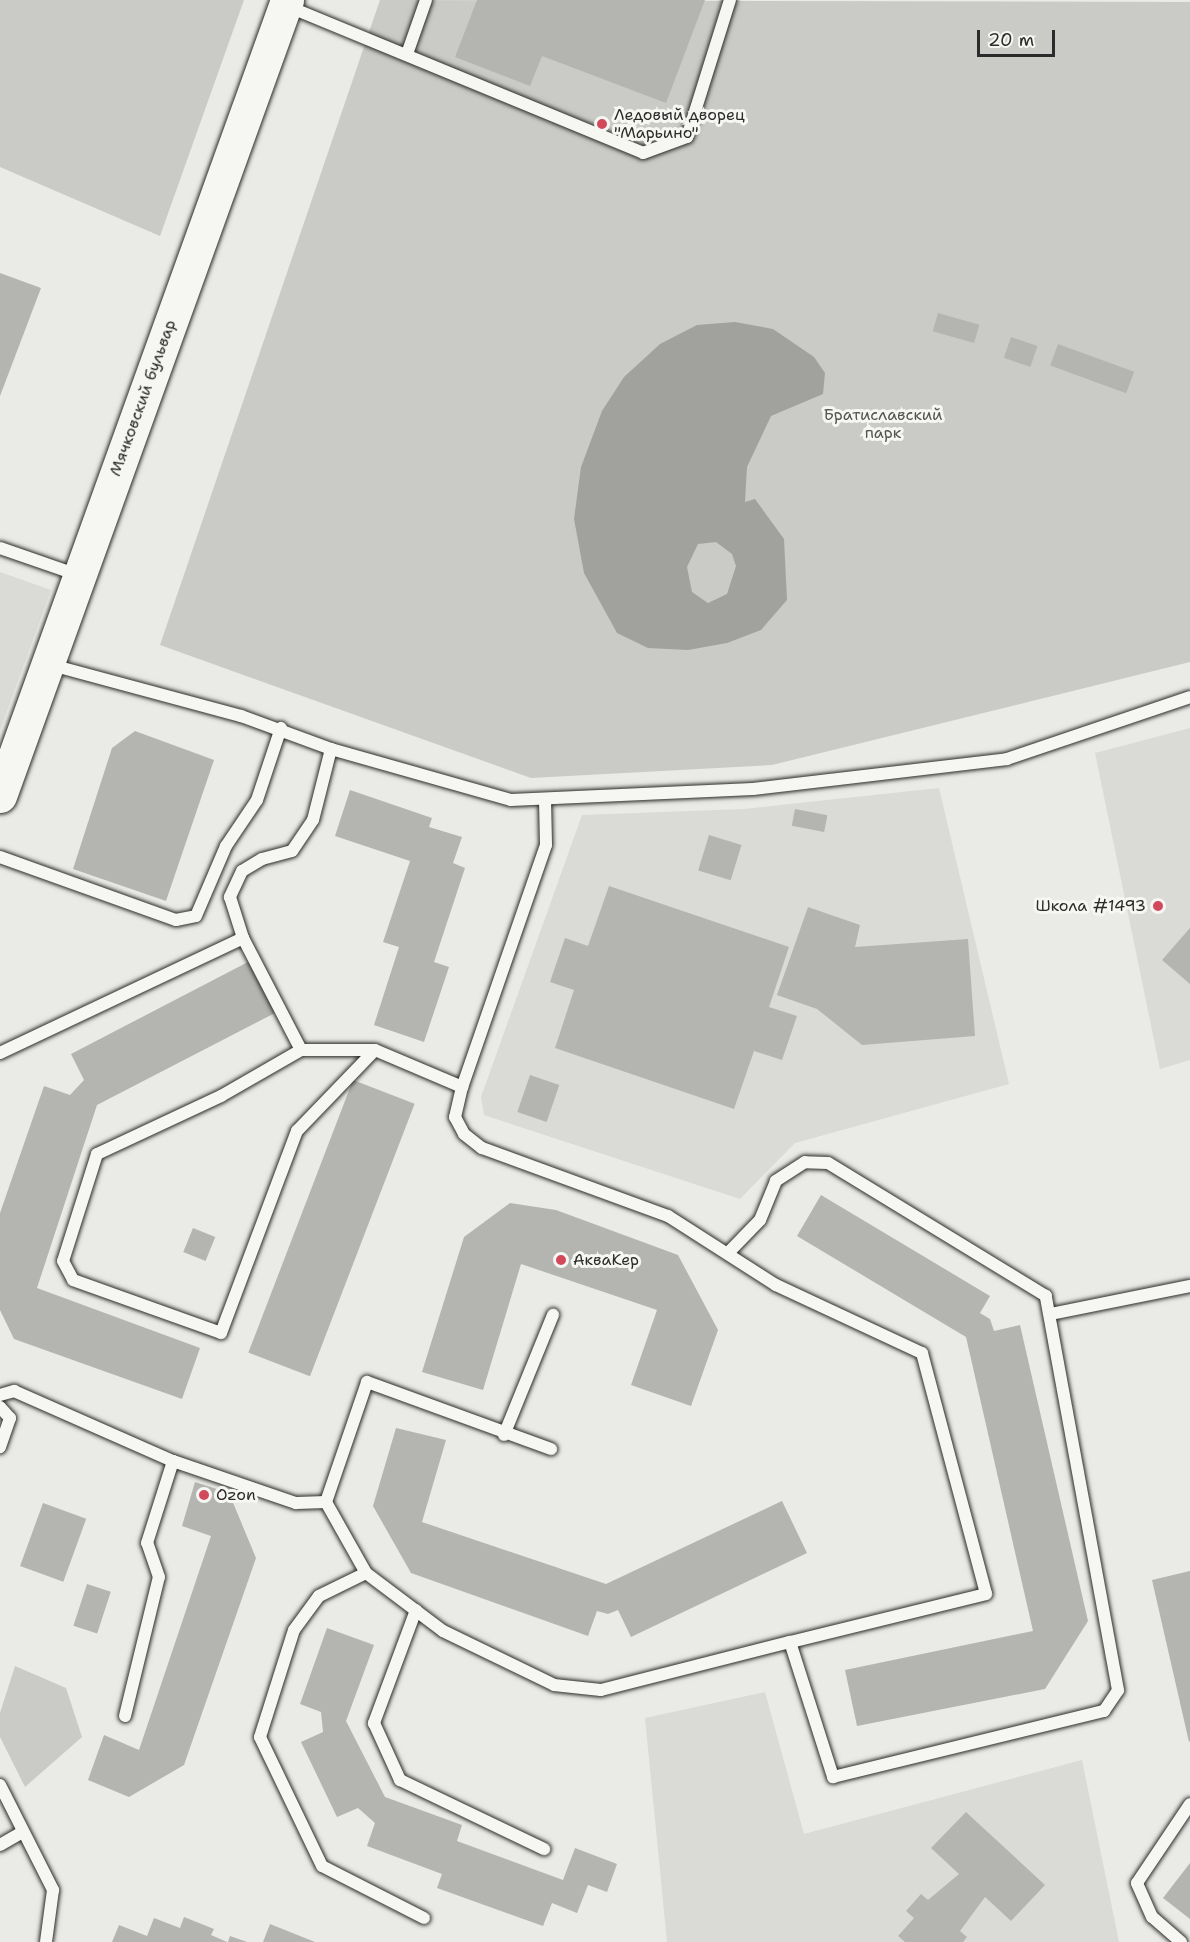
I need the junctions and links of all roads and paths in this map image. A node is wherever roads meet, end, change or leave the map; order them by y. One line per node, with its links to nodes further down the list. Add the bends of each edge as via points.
1 (426, 0): 4 (lane)
2 (730, 0): 4 (lane, via 687,137 643,153)
3 (286, 3): 4 (lane); 6 (street, Мячковский бульвар)
4 (407, 54)
5 (0, 548): 6 (lane)
6 (80, 576): 7 (street, Мячковский бульвар)
7 (48, 664): 9 (lane); 11 (street, Мячковский бульвар)
8 (1190, 697): 12 (lane, via 1007,759 753,789)
9 (281, 728): 10 (lane); 13 (lane, via 257,800 226,846 196,916 176,920)
10 (331, 749): 12 (lane, via 511,800); 14 (lane, via 313,820 292,851 262,859 242,872 230,897)
11 (0, 796)
12 (545, 800): 18 (lane, via 546,845)
13 (0, 857)
14 (243, 938): 15 (lane); 17 (lane)
15 (301, 1050): 16 (lane); 16 (lane, via 221,1096 97,1154 63,1262 73,1280 221,1333 297,1131)
16 (375, 1050): 18 (lane)
17 (0, 1053)
18 (462, 1087): 19 (lane, via 455,1117 482,1148 668,1216)
19 (729, 1253): 21 (lane, via 760,1220 776,1181 805,1162 828,1162 1046,1296); 32 (lane, via 776,1285 922,1353 986,1594)
20 (1190, 1286): 21 (lane)
21 (1051, 1314): 32 (lane, via 1118,1690 1104,1711 833,1778)
22 (553, 1315): 25 (lane)
23 (0, 1395): 28 (lane, via 14,1391)
24 (0, 1407): 26 (lane, via 10,1418)
25 (504, 1435): 27 (lane); 29 (lane, via 367,1382)
26 (0, 1447)
27 (551, 1449)
28 (173, 1461): 29 (lane, via 296,1503); 33 (lane, via 147,1543 159,1577)
29 (326, 1502): 30 (lane)
30 (366, 1573): 31 (lane); 39 (lane, via 319,1596 294,1630 261,1737 322,1866)
31 (416, 1610): 32 (lane, via 443,1631 554,1684 601,1690); 38 (lane, via 374,1723 400,1780)
32 (790, 1642)
33 (125, 1716)
34 (0, 1785): 36 (lane)
35 (1190, 1804): 41 (lane, via 1137,1883 1152,1917)
36 (21, 1833): 37 (lane); 40 (lane, via 53,1890)
37 (0, 1845)
38 (544, 1849)
39 (424, 1918)
40 (46, 1942)
41 (1180, 1942)

